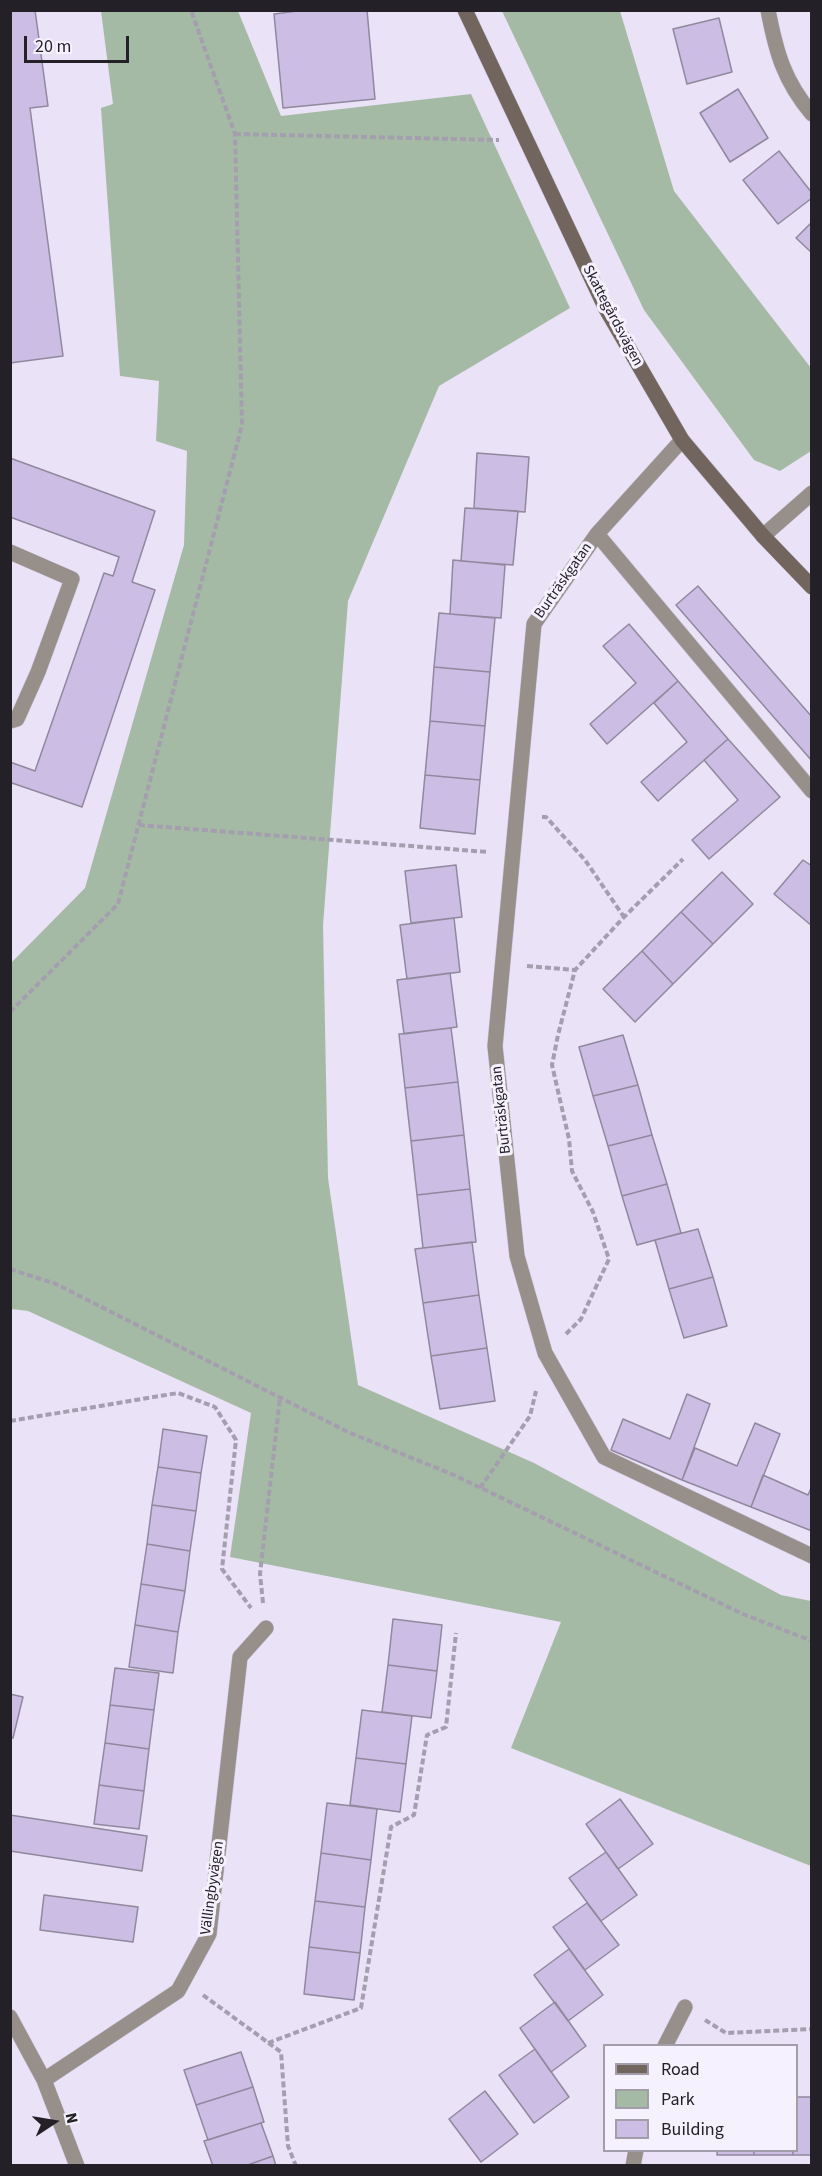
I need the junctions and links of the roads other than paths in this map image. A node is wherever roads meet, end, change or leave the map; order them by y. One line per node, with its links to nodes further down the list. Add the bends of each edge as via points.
1 (465, 10): 4 (street, Skattegårdsvägen, via 606,309)
2 (768, 10): 3 (street, via 775,45 793,93)
3 (812, 114)
4 (682, 440): 6 (street, Burträskgatan); 7 (street, Skattegårdsvägen)
5 (812, 493): 7 (street)
6 (597, 534): 11 (street, Burträskgatan); 12 (street, Burträskgatan, via 534,624 495,1046 517,1256 545,1353 604,1457)
7 (763, 536): 9 (street, Skattegårdsvägen)
8 (10, 552): 10 (street, via 72,579 38,672 17,719)
9 (812, 587)
10 (10, 721)
11 (812, 791)
12 (812, 1556)
13 (266, 1628): 17 (street, Vällingbyvägen, via 240,1657 209,1934 178,1991)
14 (685, 2007): 16 (street)
15 (10, 2017): 17 (street)
16 (666, 2044)
17 (44, 2080): 18 (street)
18 (77, 2166)

